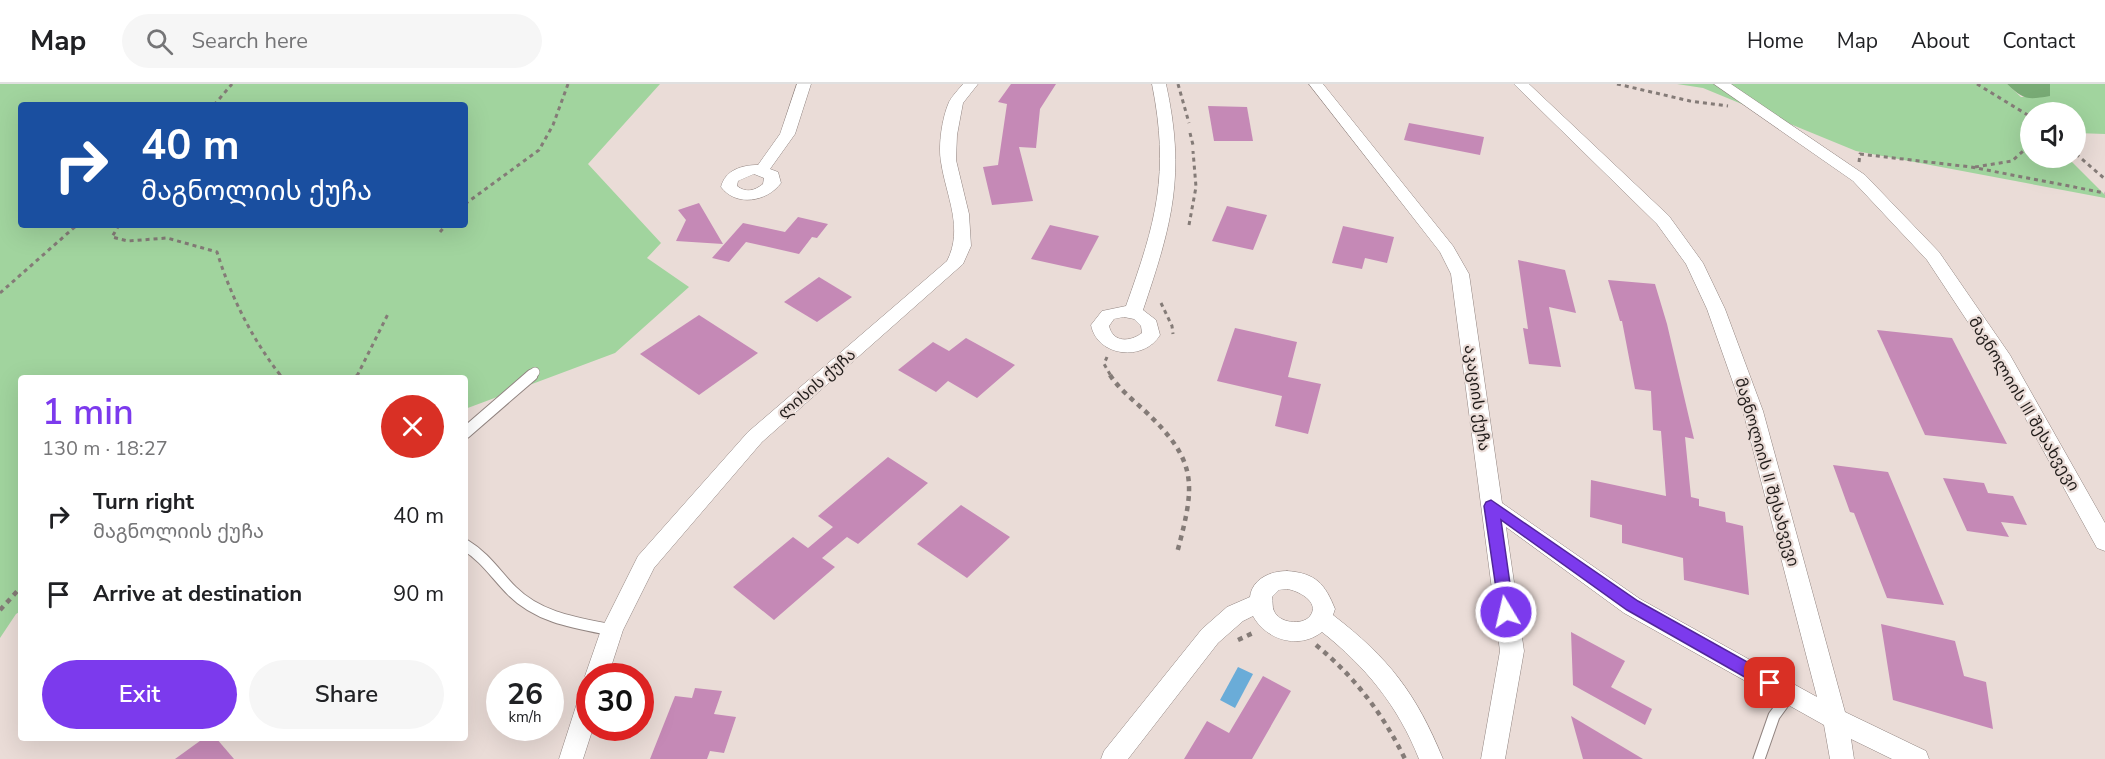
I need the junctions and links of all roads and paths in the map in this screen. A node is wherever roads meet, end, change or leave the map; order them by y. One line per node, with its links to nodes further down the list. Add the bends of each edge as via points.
1 (232, 84): 12 (path)
2 (568, 84): 26 (path, via 539,150)
3 (804, 84): 22 (street, via 787,134)
4 (971, 84): 48 (street, ლისის ქუჩა, via 956,102 949,135 948,160 962,214 963,246 954,264 755,437 646,562)
5 (1159, 84): 33 (street, via 1167,116 1170,178 1157,243)
6 (1178, 84): 15 (path)
7 (1316, 84): 40 (street, აკაციის ქუჩა, via 1447,250 1460,274)
8 (1521, 84): 54 (street, მაგნოლიის II შესახვევი, via 1663,220 1694,263 1716,309 1753,411)
9 (1617, 84): 13 (path, via 1690,101)
10 (1721, 84): 13 (street, მაგნოლიის III შესახვევი)
11 (1977, 84): 14 (path)
12 (217, 102)
13 (1754, 109): 23 (street, მაგნოლიის III შესახვევი)
14 (2020, 110)
15 (1189, 123)
16 (1190, 133): 17 (path)
17 (1193, 146)
18 (1193, 151): 27 (path, via 1196,187)
19 (2020, 153): 21 (path, via 2012,160)
20 (2086, 163): 24 (path)
21 (1971, 167): 23 (path, via 1860,154); 25 (path)
22 (762, 170)
23 (1858, 178): 41 (street, მაგნოლიის III შესახვევი, via 1933,256 2003,360)
24 (2105, 179)
25 (2105, 193)
26 (468, 202)
27 (1189, 225)
28 (74, 228): 32 (path)
29 (117, 228): 37 (path, via 112,237 128,241 167,238 217,252 228,288)
30 (443, 228): 31 (path)
31 (440, 232)
32 (0, 293)
33 (1133, 312): 35 (street, via 1108,315 1100,325 1103,337); 35 (street, via 1150,324 1151,335 1141,344)
34 (388, 314): 38 (path)
35 (1117, 345): 43 (path, via 1104,364 1110,378 1182,453 1190,487)
36 (535, 372): 39 (lane)
37 (280, 375)
38 (358, 375)
39 (468, 430)
40 (1491, 506): 53 (street, via 1632,606); 60 (street, აკაციის ქუჩა, via 1512,651)
41 (2105, 542)
42 (468, 547): 48 (lane, via 531,606 554,618)
43 (1177, 553)
44 (18, 590): 46 (path)
45 (1260, 603): 47 (street, via 1264,617 1286,631 1304,632); 47 (street, via 1261,594 1272,582 1302,582 1318,594 1324,610); 57 (street, via 1235,614 1210,636)
46 (0, 610)
47 (1322, 619): 59 (street, via 1368,657 1393,688 1410,713)
48 (612, 630): 52 (street, ლისის ქუჩა)
49 (1258, 631): 51 (path)
50 (1313, 642): 58 (path, via 1353,676 1373,701 1393,732)
51 (1233, 645)
52 (601, 663)
53 (1790, 694): 54 (street); 61 (lane, via 1774,716)
54 (1835, 719): 62 (street, მაგნოლიის II შესახვევი); 63 (street)
55 (577, 741): 56 (street)
56 (571, 759)
57 (1113, 759)
58 (1404, 759)
59 (1431, 759)
60 (1493, 759)
61 (1760, 759)
62 (1842, 759)
63 (1917, 759)

